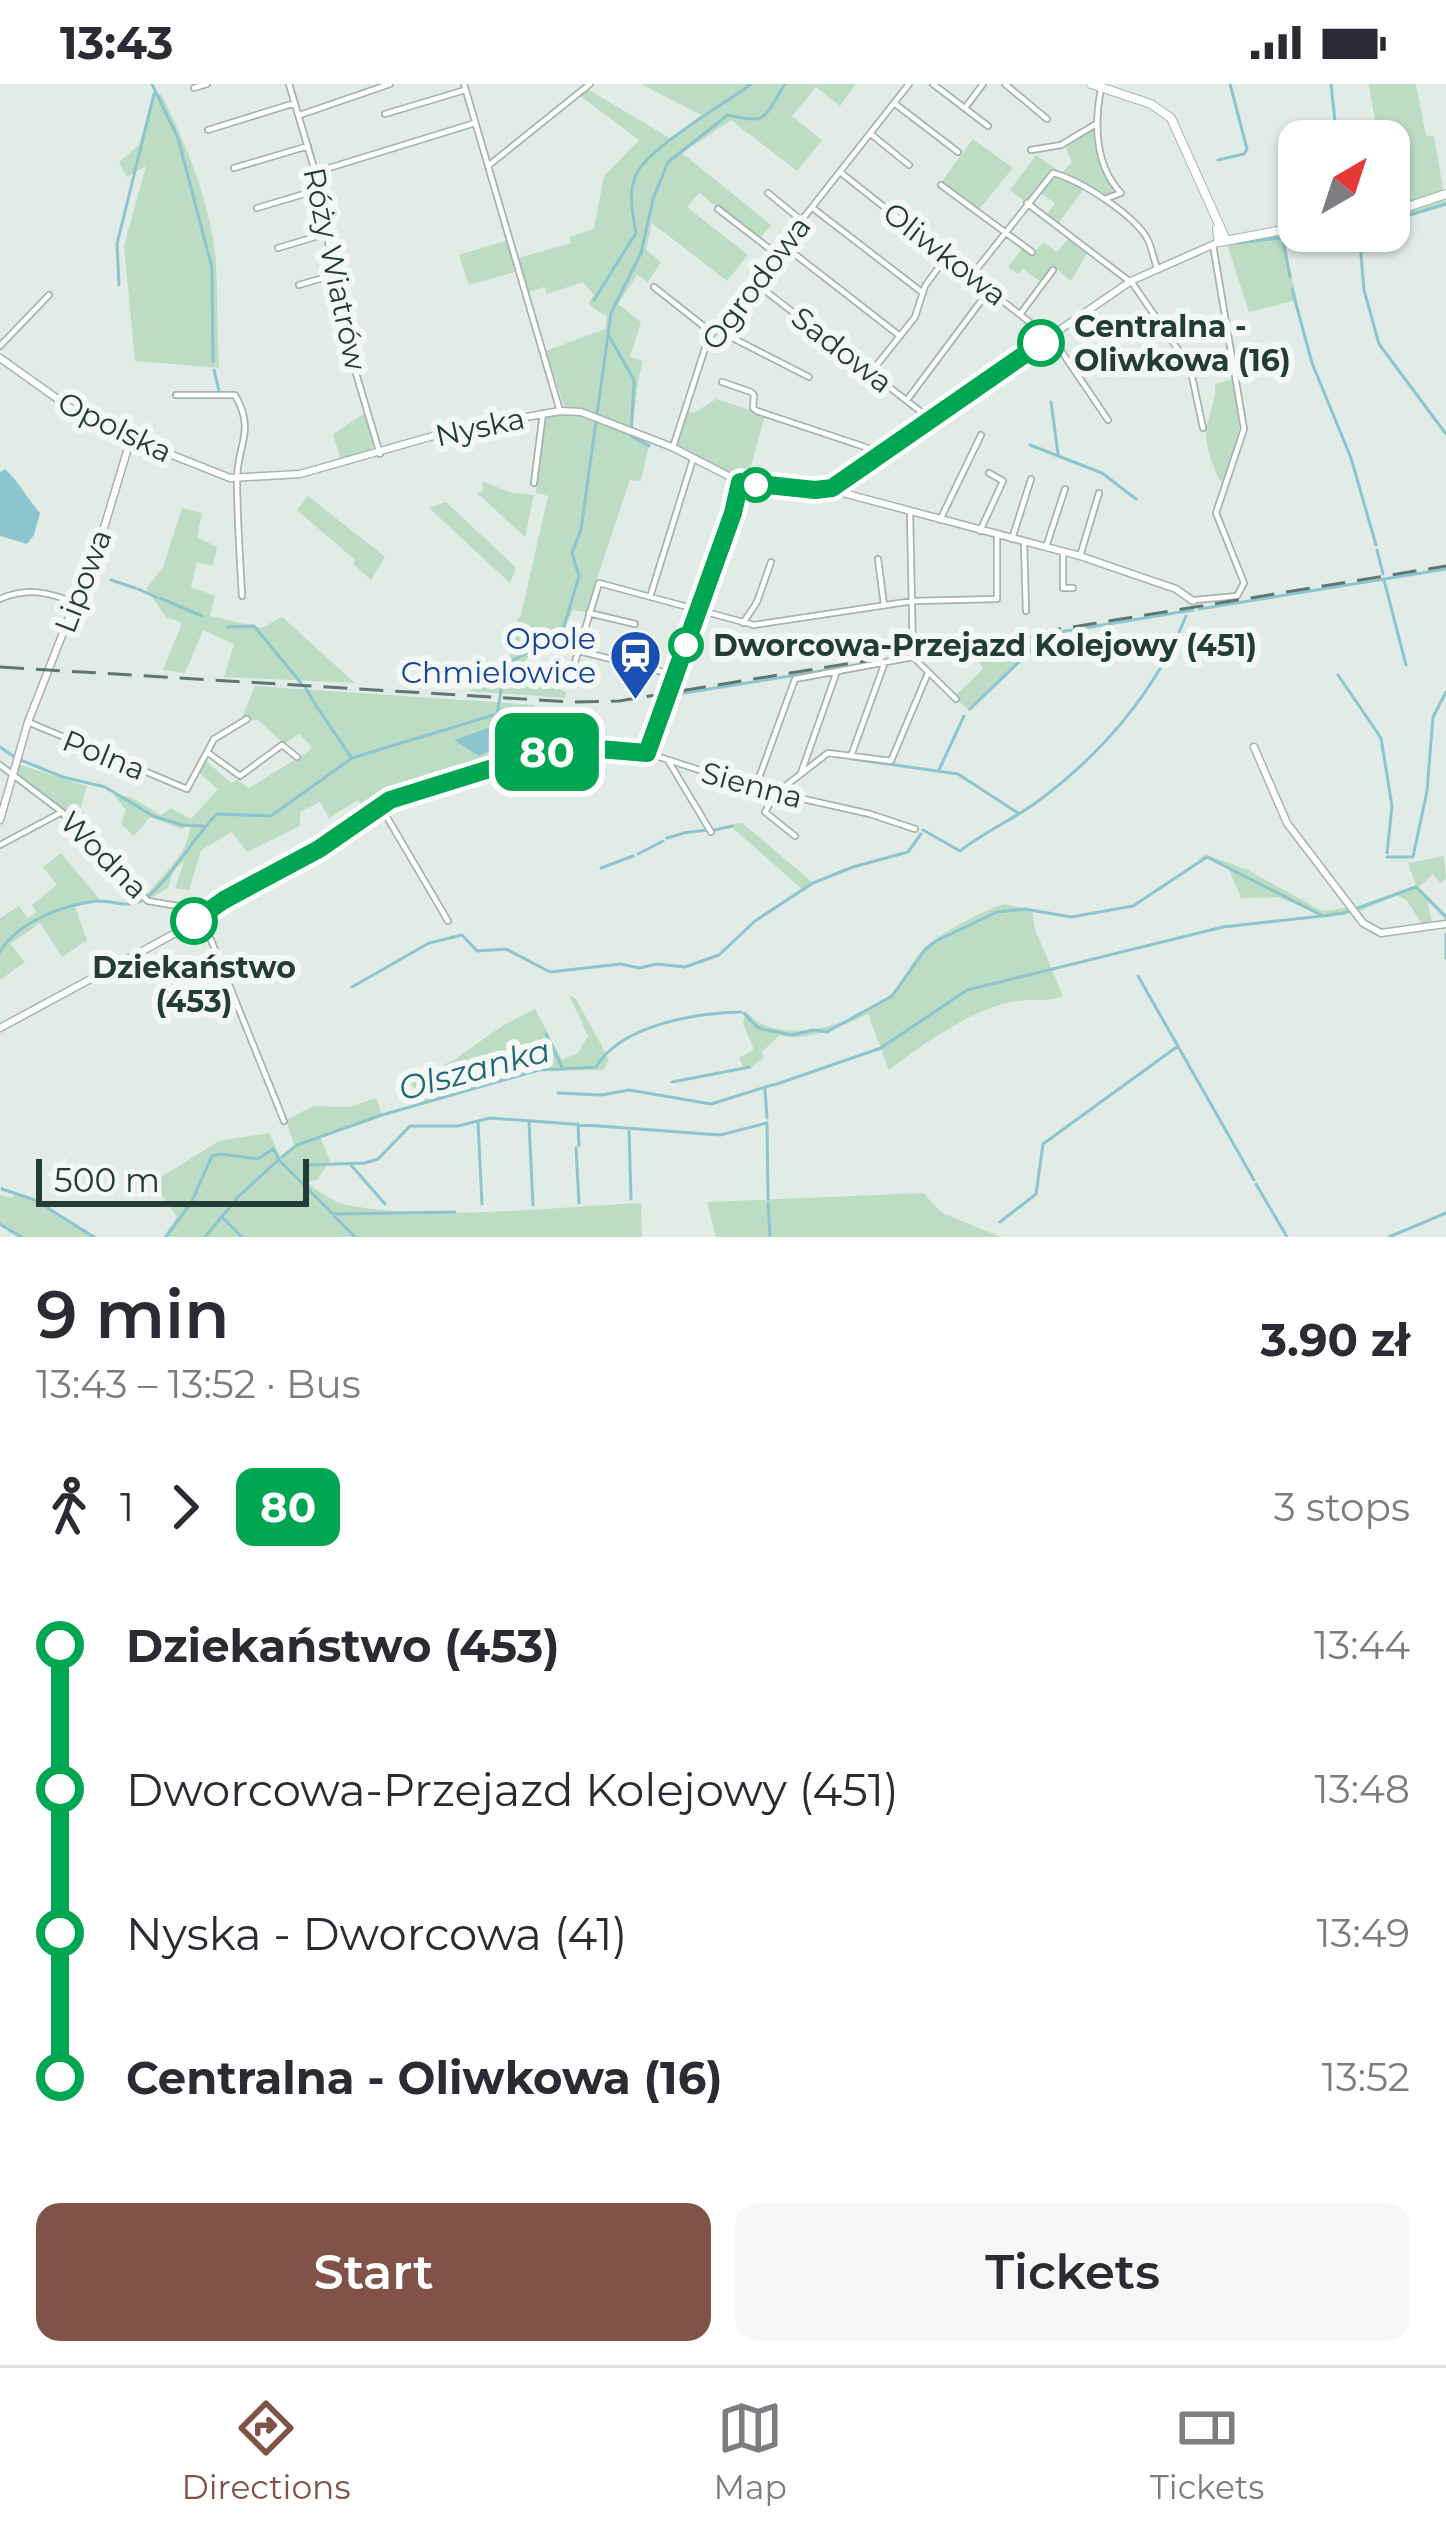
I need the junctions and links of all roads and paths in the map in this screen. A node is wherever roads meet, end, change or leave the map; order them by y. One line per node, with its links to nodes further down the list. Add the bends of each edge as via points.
1 (207, 84): 11 (street)
2 (289, 84): 12 (street, Róży Wiatrów)
3 (390, 84): 16 (street)
4 (590, 84): 27 (street)
5 (908, 84): 13 (street, Ogrodowa)
6 (933, 84): 14 (street)
7 (983, 84): 14 (street)
8 (1005, 84): 17 (street)
9 (464, 87): 15 (street); 18 (street)
10 (1096, 87): 19 (street); 45 (main road, via 1171,118)
11 (194, 88)
12 (295, 103): 16 (street, Róży Wiatrów); 21 (street)
13 (894, 103): 22 (street, Ogrodowa); 25 (street)
14 (964, 108): 20 (street)
15 (385, 114)
16 (299, 115): 23 (street, Róży Wiatrów)
17 (1047, 119)
18 (475, 123): 27 (street); 29 (street)
19 (1096, 124): 24 (street, via 1061,145); 35 (street, via 1108,177 1121,193)
20 (988, 126)
21 (208, 130)
22 (870, 134): 26 (street); 30 (street, Ogrodowa)
23 (308, 146): 28 (street); 29 (street, Róży Wiatrów)
24 (1031, 150)
25 (958, 152)
26 (909, 165)
27 (488, 166): 73 (street)
28 (234, 168)
29 (316, 172): 32 (street, Róży Wiatrów)
30 (840, 172): 39 (street, Ogrodowa); 50 (street, Oliwkowa)
31 (941, 185): 44 (street)
32 (321, 189): 38 (street); 43 (street, Róży Wiatrów)
33 (768, 193): 41 (street)
34 (1446, 194): 37 (main road)
35 (1105, 200): 36 (street, via 1050,173); 51 (street, via 1147,236)
36 (1028, 203): 44 (street); 55 (street)
37 (1410, 206)
38 (256, 208)
39 (812, 208): 41 (street, Ogrodowa); 60 (street)
40 (718, 209): 49 (street)
41 (802, 221): 46 (street, Ogrodowa)
42 (1278, 231): 45 (main road)
43 (328, 233): 47 (street); 53 (street, Róży Wiatrów)
44 (1004, 233): 48 (street); 54 (street)
45 (1219, 242): 51 (street); 108 (street, via 1243,440 1216,513 1244,588 1238,596)
46 (783, 244): 49 (street, Ogrodowa); 64 (street)
47 (278, 248)
48 (1032, 251)
49 (776, 254): 56 (street, Ogrodowa)
50 (946, 256): 54 (street, Oliwkowa); 60 (street)
51 (1157, 268): 55 (street)
52 (1054, 270): 62 (street)
53 (333, 274): 57 (street); 82 (street, Róży Wiatrów)
54 (972, 275): 59 (street, Oliwkowa)
55 (1131, 281): 65 (street); 77 (street, via 1190,367)
56 (754, 282): 63 (street, Ogrodowa); 68 (street, Sadowa)
57 (298, 285)
58 (654, 287): 63 (street)
59 (990, 289): 62 (street, Oliwkowa); 72 (street)
60 (923, 293): 64 (street)
61 (49, 295): 66 (street)
62 (1021, 313): 65 (street, Oliwkowa)
63 (714, 331): 69 (street); 80 (street, Ogrodowa)
64 (900, 336): 68 (street)
65 (1049, 337): 75 (street); 76 (street, Oliwkowa)
66 (0, 346)
67 (0, 358): 79 (street, Opolska, via 60,403)
68 (871, 372): 72 (street, Sadowa)
69 (809, 377)
70 (722, 382): 81 (street, via 751,392 757,410)
71 (176, 394): 85 (street, via 235,394 247,436)
72 (907, 400): 75 (street, Sadowa)
73 (560, 411): 74 (street, Nyska); 80 (street, Nyska, via 596,416)
74 (543, 413): 82 (street, Nyska); 88 (street)
75 (930, 419): 81 (street)
76 (1108, 420)
77 (1203, 428)
78 (981, 435): 93 (street)
79 (131, 438): 85 (street, Opolska); 109 (street, Lipowa)
80 (673, 447): 83 (street, Nyska)
81 (883, 453): 90 (street)
82 (380, 454): 85 (street, Nyska, via 295,475)
83 (693, 458): 87 (street, Nyska); 105 (street)
84 (989, 473): 94 (street, via 1003,481)
85 (237, 479): 104 (street)
86 (1030, 479): 96 (street)
87 (740, 482): 90 (street, Nyska); 112 (street)
88 (534, 483)
89 (1065, 489): 98 (street)
90 (828, 490): 92 (street, Nyska)
91 (1099, 493): 100 (street)
92 (910, 513): 93 (street, Nyska); 107 (street)
93 (940, 520): 94 (street, Nyska)
94 (980, 530): 95 (street, Nyska)
95 (998, 535): 96 (street, Nyska); 107 (street, via 997,599)
96 (1012, 539): 97 (street, Nyska)
97 (1024, 542): 98 (street, Nyska); 111 (street)
98 (1046, 547): 99 (street, Nyska)
99 (1063, 551): 100 (street, Nyska); 103 (street, via 1064,588)
100 (1080, 556): 108 (street, Nyska)
101 (878, 559): 110 (street)
102 (771, 562): 114 (street)
103 (1072, 588)
104 (242, 596)
105 (650, 596): 112 (street); 113 (street, via 598,583)
106 (0, 598): 109 (street, via 46,592)
107 (913, 601): 110 (street); 117 (street)
108 (1193, 601)
109 (75, 603): 125 (street, Lipowa)
110 (884, 604): 114 (street)
111 (1026, 610)
112 (698, 611): 114 (street); 122 (street)
113 (589, 613): 115 (street); 116 (street)
114 (743, 623)
115 (635, 624)
116 (579, 651): 120 (street); 122 (street)
117 (913, 657): 118 (street); 121 (street)
118 (885, 662): 119 (street); 129 (street)
119 (837, 671): 134 (street); 135 (street, via 795,679)
120 (572, 672)
121 (928, 673): 123 (street); 129 (street, via 892,760)
122 (675, 675): 128 (street)
123 (956, 700)
124 (247, 719): 127 (street, Polna)
125 (28, 722): 127 (street, Polna, via 187,789); 133 (street, Polna)
126 (1254, 746): 147 (street, via 1287,823 1371,929)
127 (207, 752): 130 (street, via 240,776 282,745)
128 (647, 753): 131 (street, Sienna); 137 (street, Sienna, via 587,748 518,759)
129 (850, 756): 134 (street, via 828,753)
130 (296, 757)
131 (669, 762): 135 (street, Sienna); 141 (street)
132 (0, 765): 133 (street, Wodna)
133 (11, 772): 138 (street, Wodna); 139 (street, Polna)
134 (801, 773): 136 (street)
135 (755, 788): 136 (street, Sienna)
136 (775, 794): 140 (street, Sienna); 142 (street, via 765,812)
137 (380, 805): 144 (street); 146 (street)
138 (62, 812): 143 (street); 144 (street, Wodna, via 145,899)
139 (0, 820)
140 (915, 829)
141 (711, 832)
142 (795, 836)
143 (0, 845)
144 (207, 911): 145 (street)
145 (199, 919): 148 (street); 149 (street)
146 (448, 921)
147 (1445, 924)
148 (0, 1028)
149 (284, 1120)

